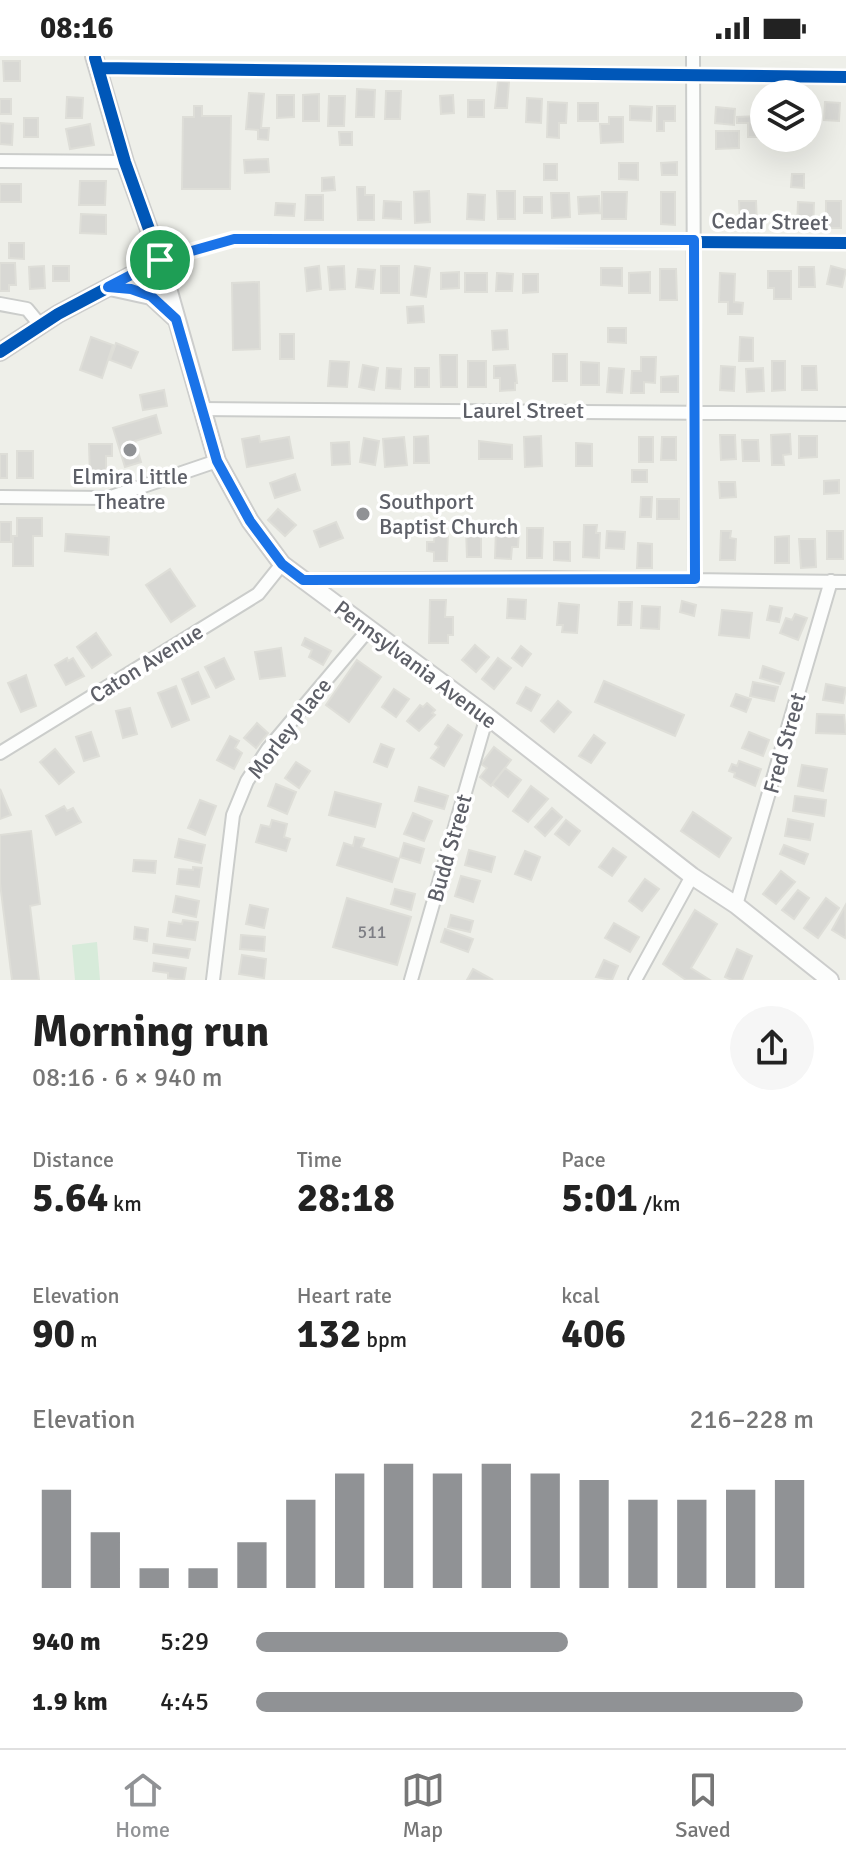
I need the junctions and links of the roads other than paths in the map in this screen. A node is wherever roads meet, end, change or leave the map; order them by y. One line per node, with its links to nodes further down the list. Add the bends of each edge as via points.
1 (693, 56): 3 (street)
2 (96, 62): 3 (street); 6 (main road, Pennsylvania Avenue)
3 (693, 76): 4 (street); 7 (street)
4 (846, 77)
5 (0, 161): 6 (street)
6 (125, 162): 9 (main road, Pennsylvania Avenue)
7 (694, 240): 8 (street, Cedar Street); 9 (street, Cedar Street, via 234,239); 16 (street)
8 (846, 243)
9 (160, 260): 10 (main road, Cedar Street); 12 (main road, Pennsylvania Avenue)
10 (108, 287): 12 (main road, via 151,296); 13 (main road, Cedar Street)
11 (0, 304): 13 (street, via 27,309)
12 (176, 319): 15 (main road, Pennsylvania Avenue)
13 (41, 326): 14 (main road, Cedar Street)
14 (0, 352)
15 (200, 409): 16 (street, Laurel Street); 18 (main road, Pennsylvania Avenue)
16 (696, 411): 17 (street, Laurel Street); 21 (street)
17 (846, 414)
18 (217, 461): 19 (street, via 108,498); 20 (main road, Pennsylvania Avenue, via 250,521)
19 (0, 497)
20 (282, 564): 22 (main road, Pennsylvania Avenue); 27 (street, Caton Avenue, via 258,594)
21 (695, 579): 22 (street); 23 (street)
22 (303, 580): 25 (main road, Pennsylvania Avenue)
23 (831, 581): 24 (street); 29 (street, Fred Street)
24 (846, 582)
25 (369, 629): 26 (main road, Pennsylvania Avenue); 30 (street, Morley Place, via 247,781 233,815)
26 (487, 716): 28 (main road, Pennsylvania Avenue); 31 (street, Budd Street)
27 (0, 753)
28 (692, 876): 29 (main road, Pennsylvania Avenue); 32 (street)
29 (736, 905): 33 (main road, Pennsylvania Avenue)
30 (213, 980)
31 (411, 980)
32 (635, 980)
33 (830, 980)

